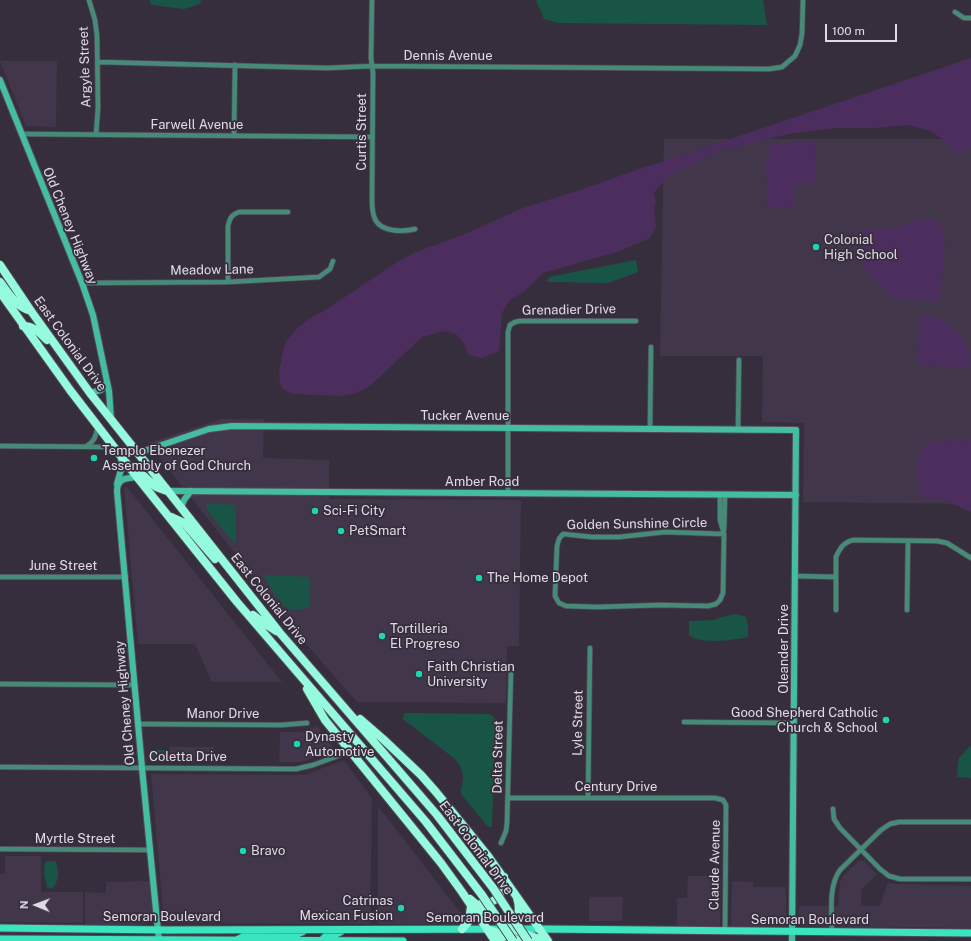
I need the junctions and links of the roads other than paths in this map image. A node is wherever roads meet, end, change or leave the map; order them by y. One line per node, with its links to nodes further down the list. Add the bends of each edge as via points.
1 (89, 0): 6 (street, Argyle Street, via 98,36)
2 (372, 0): 8 (street, Curtis Street)
3 (802, 0): 8 (street, Dennis Avenue, via 800,45 794,56 782,67 769,69)
4 (955, 12): 5 (street, via 964,18)
5 (971, 18)
6 (98, 62): 7 (street, Dennis Avenue); 11 (street, Argyle Street)
7 (234, 65): 8 (street, Dennis Avenue, via 327,68); 12 (street)
8 (372, 66): 13 (street, Curtis Street)
9 (0, 80): 10 (street, Old Cheney Highway)
10 (22, 134): 11 (street, Farwell Avenue); 20 (street, Old Cheney Highway)
11 (96, 135): 12 (street, Farwell Avenue)
12 (234, 136): 13 (street, Farwell Avenue)
13 (372, 137): 15 (street, Curtis Street, via 372,199 376,221 393,230)
14 (288, 212): 19 (street, via 233,214 228,226)
15 (415, 229)
16 (333, 261): 19 (street, Meadow Lane, via 330,269 319,277)
17 (0, 265): 22 (highway, East Colonial Drive)
18 (0, 282): 22 (highway, via 15,302)
19 (228, 282): 20 (street, Meadow Lane)
20 (82, 283): 28 (street, Old Cheney Highway, via 94,315)
21 (0, 292): 24 (highway, East Colonial Drive)
22 (31, 311): 26 (highway, East Colonial Drive)
23 (636, 321): 32 (street, Grenadier Drive, via 520,321 510,325)
24 (23, 326): 26 (highway, via 35,328); 31 (highway, East Colonial Drive)
25 (651, 347): 33 (street)
26 (61, 353): 29 (highway, East Colonial Drive)
27 (739, 360): 34 (street)
28 (107, 383): 29 (street, via 101,390); 30 (street, Old Cheney Highway)
29 (90, 392): 30 (highway, East Colonial Drive)
30 (111, 419): 39 (highway, East Colonial Drive)
31 (98, 426): 37 (street, via 95,439); 38 (highway, East Colonial Drive)
32 (508, 428): 33 (street, Tucker Avenue); 39 (street, Tucker Avenue, via 232,426 209,429); 44 (street)
33 (650, 428): 34 (street, Tucker Avenue)
34 (738, 429): 35 (street, Tucker Avenue)
35 (796, 430): 46 (street, Oleander Drive)
36 (0, 446): 37 (street)
37 (85, 447): 38 (street)
38 (118, 452): 40 (highway, East Colonial Drive); 41 (street, Old Cheney Highway, via 122,466); 42 (highway, via 156,486)
39 (138, 453): 42 (highway, East Colonial Drive)
40 (137, 477): 41 (street, via 126,478); 48 (highway, East Colonial Drive)
41 (117, 485): 55 (street, Old Cheney Highway)
42 (168, 491): 43 (street, Amber Road); 47 (highway, East Colonial Drive)
43 (191, 491): 44 (street, Amber Road); 47 (street)
44 (508, 494): 45 (street, Amber Road)
45 (723, 495): 46 (street, Amber Road); 49 (street, Golden Sunshine Circle)
46 (796, 495): 53 (street, Oleander Drive)
47 (181, 508): 52 (highway, East Colonial Drive)
48 (170, 517): 52 (highway, via 184,523 217,562); 57 (highway, East Colonial Drive)
49 (724, 534): 49 (street, Golden Sunshine Circle, via 723,593 716,604 566,606 559,603 555,596 557,546 564,534 599,537 665,532)
50 (908, 541): 51 (street, via 948,543); 56 (street, via 845,542 836,557); 59 (street)
51 (971, 558)
52 (224, 563): 60 (highway, East Colonial Drive)
53 (796, 576): 56 (street); 69 (street, Oleander Drive)
54 (0, 577): 55 (street, June Street)
55 (126, 577): 65 (street, Old Cheney Highway)
56 (836, 577): 58 (street)
57 (237, 602): 60 (highway); 63 (highway, East Colonial Drive)
58 (836, 610)
59 (907, 610)
60 (280, 633): 66 (highway, East Colonial Drive)
61 (590, 648): 75 (street, Lyle Street)
62 (511, 670): 74 (street, Delta Street)
63 (298, 673): 71 (highway, via 325,720); 108 (highway, East Colonial Drive, bridge, via 426,822 482,895)
64 (0, 684): 65 (street)
65 (135, 685): 70 (street, Old Cheney Highway)
66 (340, 702): 83 (highway, via 421,776); 102 (highway, East Colonial Drive, bridge, via 437,815)
67 (684, 722): 69 (street)
68 (307, 723): 70 (street, Manor Drive)
69 (794, 723): 97 (street, Oleander Drive)
70 (138, 724): 73 (street, Old Cheney Highway)
71 (349, 752): 73 (street, Coletta Drive, via 296,769); 86 (highway)
72 (0, 767): 73 (street, Coletta Drive)
73 (142, 768): 81 (street, Old Cheney Highway)
74 (508, 798): 75 (street, Century Drive); 79 (street, Delta Street, via 506,831)
75 (588, 798): 76 (street, Century Drive)
76 (723, 800): 96 (street, Claude Avenue, via 726,805)
77 (833, 809): 82 (street, via 834,819 840,828)
78 (971, 822): 82 (street, via 890,824)
79 (501, 843)
80 (0, 849): 81 (street, Myrtle Street)
81 (150, 850): 93 (street, Old Cheney Highway)
82 (861, 850): 84 (street, via 889,876 900,879); 98 (street, via 840,870 832,887)
83 (504, 877): 85 (highway); 86 (highway, via 504,889 496,900)
84 (971, 879)
85 (516, 894): 92 (highway); 95 (highway, via 518,916)
86 (474, 905): 90 (highway, via 469,921); 91 (highway); 95 (highway)
87 (0, 928): 88 (main road, Semoran Boulevard)
88 (45, 928): 93 (main road, Semoran Boulevard); 100 (main road, via 35,934)
89 (308, 929): 93 (main road, Semoran Boulevard); 94 (main road, Semoran Boulevard); 104 (main road, via 295,935 246,935)
90 (462, 929): 91 (main road, Semoran Boulevard); 94 (main road, Semoran Boulevard)
91 (487, 929): 95 (highway); 107 (highway)
92 (540, 929): 95 (main road, Semoran Boulevard); 96 (main road, Semoran Boulevard); 102 (highway); 111 (highway)
93 (158, 930): 103 (street, Old Cheney Highway)
94 (346, 930): 105 (main road, via 327,935)
95 (508, 932): 102 (highway); 107 (highway); 109 (highway)
96 (725, 932): 97 (main road, Semoran Boulevard)
97 (792, 932): 98 (main road, Semoran Boulevard); 112 (street, Oleander Drive)
98 (832, 932): 99 (main road, Semoran Boulevard)
99 (971, 933)
100 (0, 934)
101 (0, 939): 103 (main road, Semoran Boulevard)
102 (528, 939): 110 (highway)
103 (159, 940): 104 (main road, Semoran Boulevard)
104 (237, 940): 105 (main road, Semoran Boulevard)
105 (321, 941): 106 (main road, Semoran Boulevard)
106 (402, 941)
107 (496, 941)
108 (513, 941)
109 (520, 941)
110 (545, 941)
111 (548, 941)
112 (792, 941)

